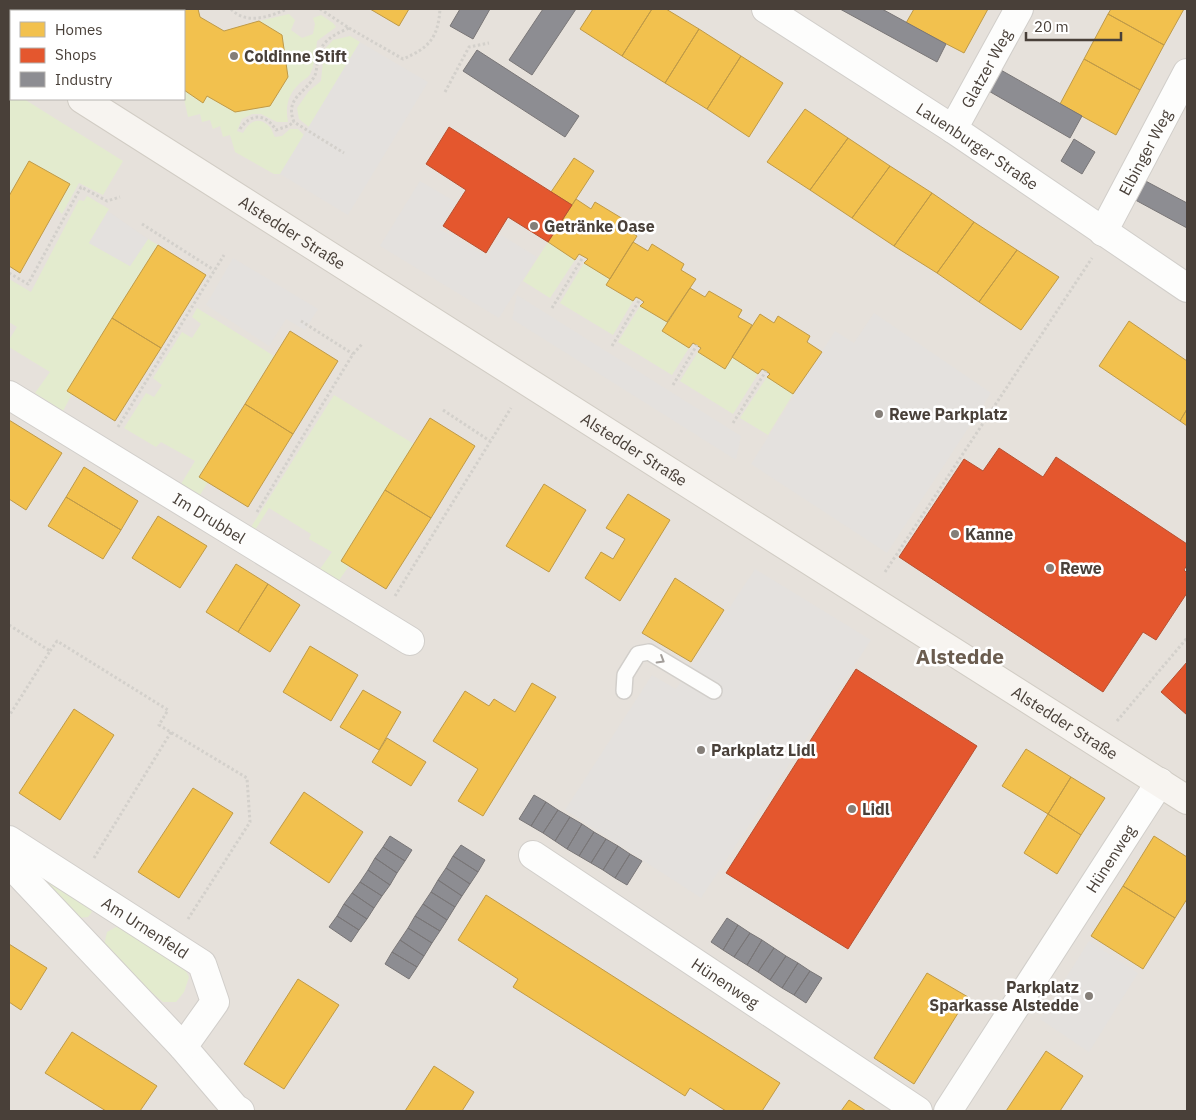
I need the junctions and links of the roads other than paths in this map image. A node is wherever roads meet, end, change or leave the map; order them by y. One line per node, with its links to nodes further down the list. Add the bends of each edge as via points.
1 (766, 9): 5 (street, Lauenburger Straße)
2 (1019, 9): 5 (street, Glatzer Weg)
3 (1187, 73): 6 (street, Elbinger Weg)
4 (84, 100): 12 (street, Alstedder Straße)
5 (953, 129): 6 (street, Lauenburger Straße)
6 (1103, 232): 7 (street, Lauenburger Straße)
7 (1187, 288)
8 (9, 395): 9 (street, Im Drubbel)
9 (410, 641)
10 (624, 691): 11 (lane, one-way to 11, via 625,675 638,654 649,652)
11 (714, 691)
12 (1160, 782): 13 (street, Alstedder Straße); 20 (street, Hünenweg)
13 (1187, 800)
14 (9, 840): 17 (street, Am Urnenfeld, via 202,964 215,1002)
15 (533, 855): 19 (street, Hünenweg)
16 (9, 863): 17 (street)
17 (183, 1047): 18 (street)
18 (240, 1111)
19 (918, 1111)
20 (948, 1111)

